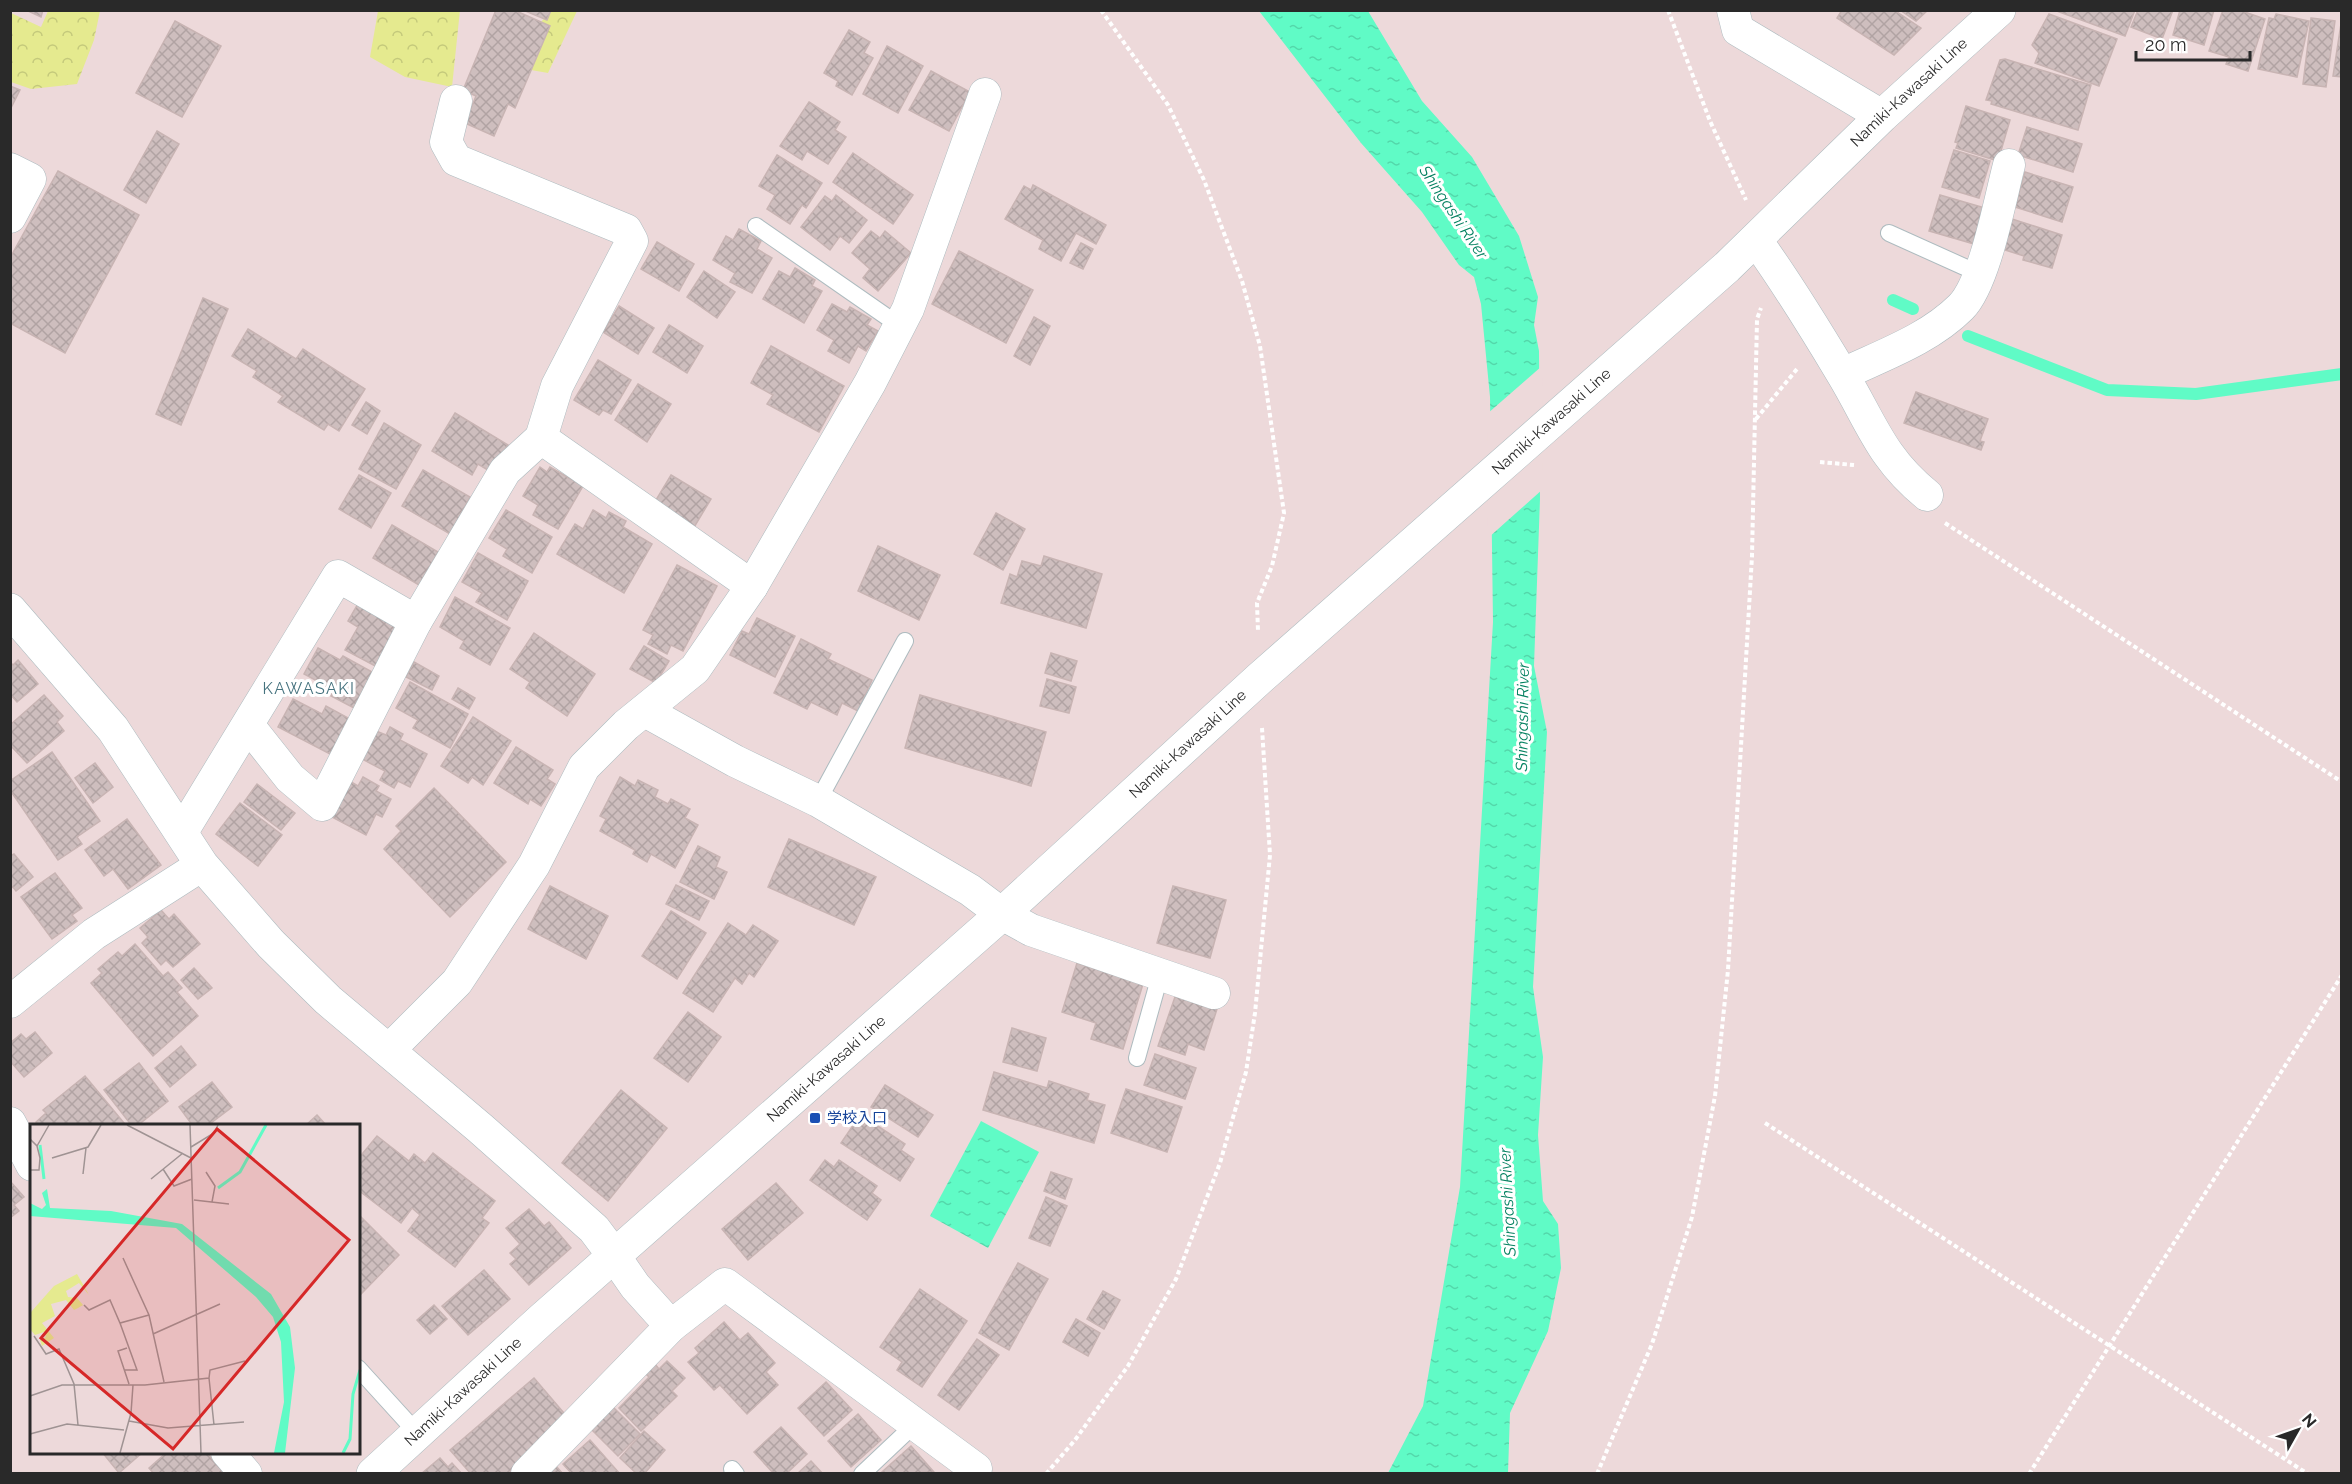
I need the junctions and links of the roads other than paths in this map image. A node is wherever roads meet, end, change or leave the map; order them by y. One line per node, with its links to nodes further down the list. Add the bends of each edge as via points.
1 (1733, 10): 5 (street, via 1738,30)
2 (1999, 10): 5 (main road, Namiki-Kawasaki Line)
3 (985, 94): 13 (street)
4 (456, 101): 15 (street, via 446,142 456,160 626,230 632,241 557,386)
5 (1882, 116): 11 (main road, Namiki-Kawasaki Line)
6 (2009, 165): 12 (street)
7 (10, 169): 8 (street, via 30,179)
8 (10, 217)
9 (756, 226): 13 (lane)
10 (1889, 233): 12 (lane)
11 (1756, 240): 14 (street); 26 (main road, Namiki-Kawasaki Line, via 1288,654)
12 (1980, 274): 14 (street, via 1963,306 1925,335)
13 (900, 326): 17 (street)
14 (1843, 374): 16 (street, via 1890,460)
15 (541, 438): 17 (street); 19 (street, via 505,471)
16 (1927, 495)
17 (752, 586): 21 (street, via 695,669)
18 (10, 610): 24 (main road, via 113,729)
19 (416, 621): 22 (street, via 338,576); 22 (street, via 322,805 290,778)
20 (905, 641): 23 (lane)
21 (645, 711): 23 (street); 30 (street, via 584,767 534,865 458,982)
22 (248, 725): 24 (street)
23 (818, 801): 26 (street, via 970,890)
24 (182, 832): 25 (main road)
25 (202, 865): 29 (street, via 94,934); 30 (main road, via 271,944)
26 (1002, 914): 27 (street, via 1031,930); 34 (main road, Namiki-Kawasaki Line)
27 (1161, 972): 28 (street); 31 (lane)
28 (1214, 993)
29 (10, 1002)
30 (388, 1051): 34 (main road, via 594,1229)
31 (1137, 1058)
32 (10, 1123): 33 (street)
33 (30, 1161)
34 (615, 1257): 35 (street); 38 (main road, Namiki-Kawasaki Line)
35 (671, 1326): 37 (street, via 725,1284); 43 (street)
36 (360, 1370): 38 (lane)
37 (915, 1424): 40 (street); 44 (lane)
38 (418, 1434): 42 (main road, Namiki-Kawasaki Line)
39 (229, 1454): 41 (street)
40 (976, 1469)
41 (246, 1473)
42 (373, 1473)
43 (527, 1473)
44 (862, 1473)

